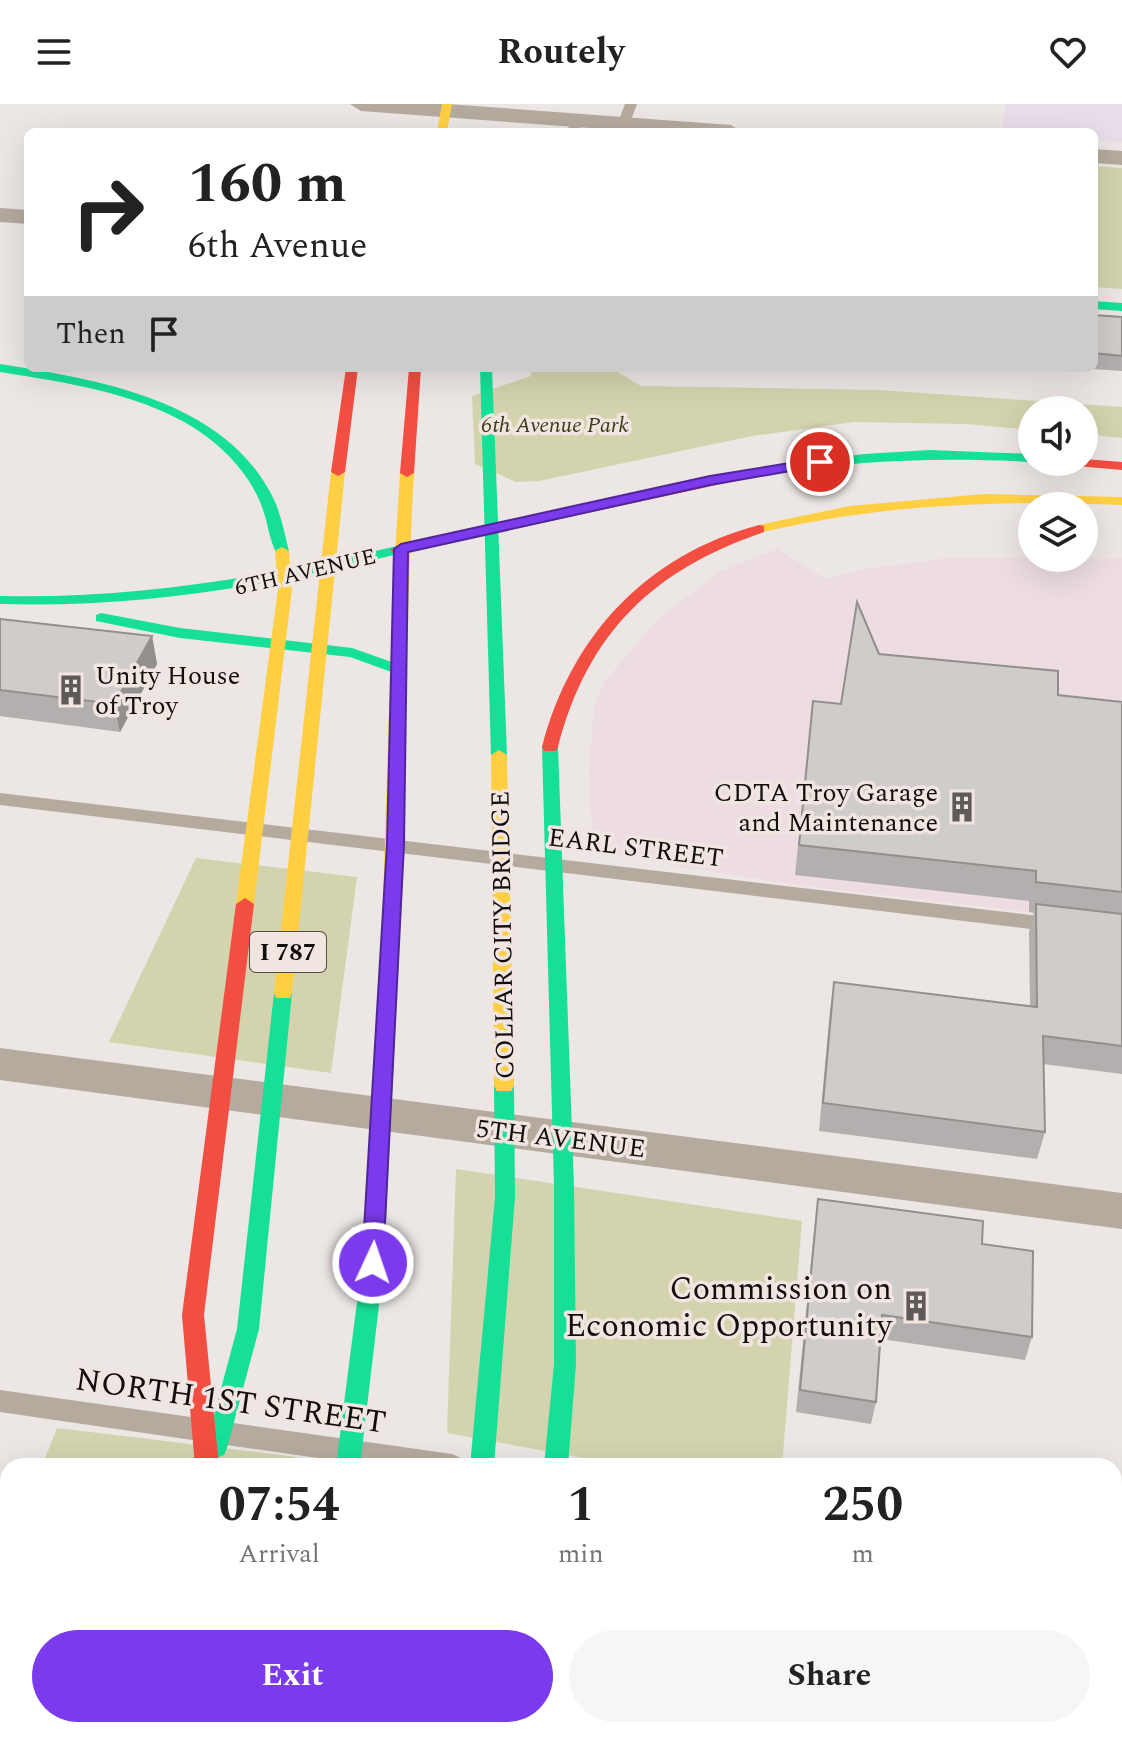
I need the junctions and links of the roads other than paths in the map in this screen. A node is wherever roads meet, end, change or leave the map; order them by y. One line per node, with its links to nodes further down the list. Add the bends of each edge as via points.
1 (361, 104): 3 (street)
2 (627, 114): 4 (street); 5 (street)
3 (445, 116): 4 (street)
4 (575, 127)
5 (708, 128)
6 (1098, 156): 7 (street)
7 (1122, 158)
8 (0, 215): 9 (street)
9 (24, 217)
10 (1098, 305): 11 (main road)
11 (1122, 307)
12 (0, 368): 30 (main road, via 111,389 188,420 244,464 265,490 277,521 285,589 193,1315)
13 (351, 372): 31 (main road, I 787, via 248,1329)
14 (415, 372): 20 (main road)
15 (486, 372): 33 (main road, COLLAR CITY BRIDGE, via 500,775 505,1197)
16 (1018, 458): 20 (main road, 6TH AVENUE, via 847,457 710,480)
17 (1098, 464): 18 (main road)
18 (1122, 466)
19 (1122, 501): 34 (main road, via 916,499 811,514 760,528 667,572 619,612 589,649 567,689 549,755 564,1201 565,1364)
20 (401, 549): 21 (main road, 6TH AVENUE, via 201,594 107,603); 22 (main road)
21 (6, 601): 22 (main road, via 180,633 352,653)
22 (397, 669): 24 (main road)
23 (0, 799): 24 (lane, EARL STREET)
24 (396, 844): 25 (lane, EARL STREET); 27 (main road)
25 (1075, 927)
26 (0, 1064): 27 (street, 5TH AVENUE)
27 (380, 1115): 28 (street, 5TH AVENUE); 32 (main road, via 373,1263)
28 (1122, 1211)
29 (0, 1401): 32 (lane, NORTH 1ST STREET)
30 (208, 1458)
31 (211, 1458)
32 (349, 1458)
33 (483, 1458)
34 (557, 1458)

